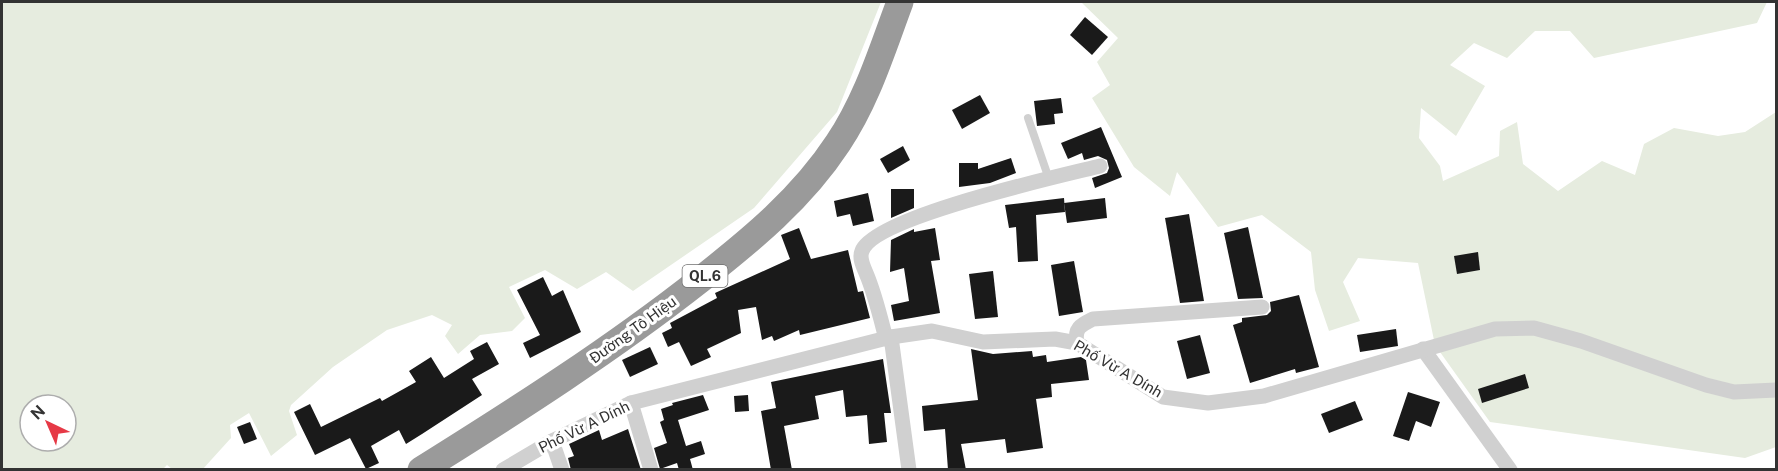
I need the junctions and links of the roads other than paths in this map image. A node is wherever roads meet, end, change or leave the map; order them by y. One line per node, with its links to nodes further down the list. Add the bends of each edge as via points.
1 (900, 2): 12 (highway, Đường Tô Hiệu / QL.6, via 866,95 838,143 768,224 582,368)
2 (1028, 118): 4 (lane)
3 (1100, 166): 4 (street)
4 (1049, 179): 6 (street, via 973,198 883,231 867,241 861,262)
5 (1262, 307): 7 (street, via 1093,319 1079,326 1075,334)
6 (888, 338): 7 (street, Phố Vừ A Dính, via 932,331 983,342 1055,339); 10 (street, Phố Vừ A Dính); 16 (street)
7 (1077, 343): 8 (street, Phố Vừ A Dính, via 1163,397 1208,403 1264,396)
8 (1423, 349): 9 (street, Phố Vừ A Dính, via 1495,329 1534,328 1706,385 1734,392); 17 (street)
9 (1776, 390)
10 (631, 403): 11 (street, Phố Vừ A Dính); 15 (street)
11 (552, 441): 13 (street, Phố Vừ A Dính); 14 (street)
12 (422, 470)
13 (503, 470)
14 (562, 470)
15 (651, 470)
16 (909, 470)
17 (1510, 470)

